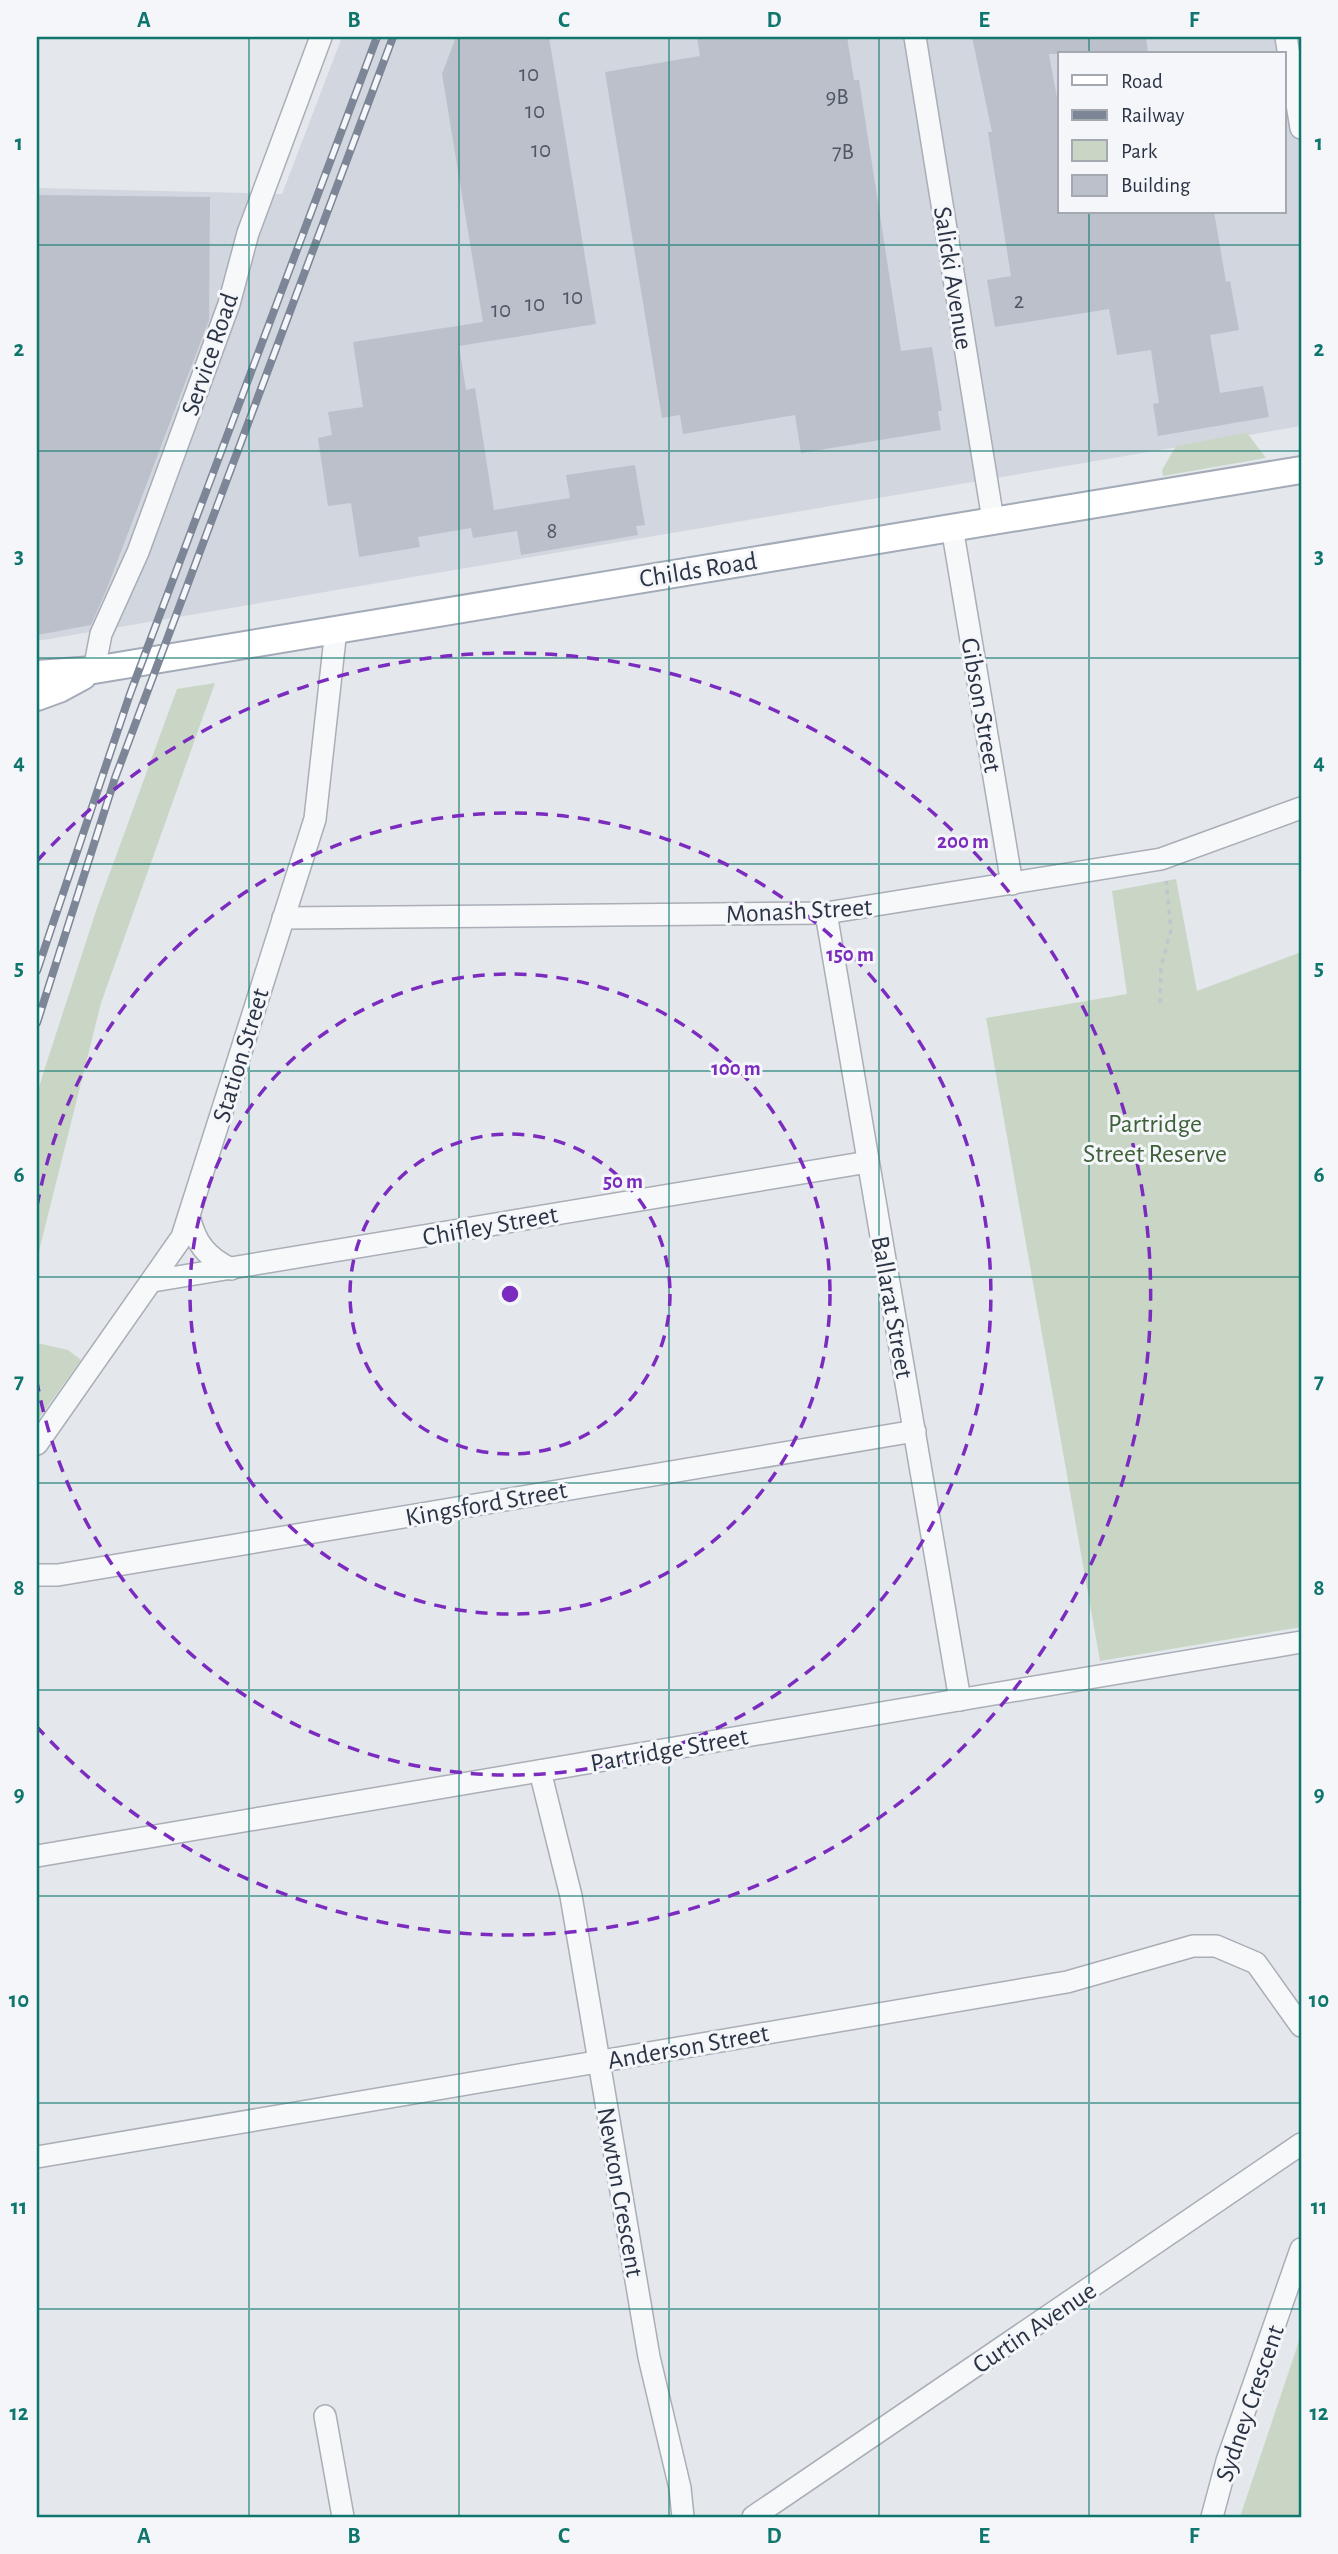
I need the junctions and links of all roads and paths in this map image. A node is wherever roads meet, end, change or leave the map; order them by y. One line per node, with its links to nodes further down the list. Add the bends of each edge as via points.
1 (321, 37): 9 (street, Service Road, via 248,233 229,304 147,526 101,634)
2 (915, 37): 6 (street, Salicki Avenue)
3 (1286, 37): 4 (street)
4 (1301, 128)
5 (1301, 470): 6 (main road, Childs Road)
6 (993, 520): 7 (main road, Childs Road)
7 (952, 527): 8 (main road, Childs Road); 14 (street, Gibson Street)
8 (336, 629): 9 (main road, Childs Road); 16 (street, Station Street, via 319,796)
9 (94, 670): 10 (main road, Childs Road); 11 (main road, Childs Road)
10 (37, 674)
11 (37, 697)
12 (1301, 808): 14 (street, Monash Street, via 1175,856)
13 (1166, 881): 17 (path, via 1171,930 1161,967)
14 (1012, 884): 15 (street, Monash Street)
15 (826, 913): 16 (street, Monash Street); 18 (street, Ballarat Street)
16 (283, 918): 19 (street, Station Street)
17 (1160, 1003)
18 (868, 1161): 20 (street, Chifley Street); 22 (street, Ballarat Street)
19 (189, 1216): 20 (street, via 199,1245); 21 (street, Station Street, via 173,1254)
20 (231, 1269): 21 (street, Chifley Street)
21 (153, 1281): 23 (street, Station Street)
22 (915, 1431): 24 (street, Kingsford Street); 27 (street, Ballarat Street)
23 (38, 1444)
24 (47, 1575): 25 (street, Kingsford Street)
25 (37, 1584)
26 (1301, 1642): 27 (street, Partridge Street)
27 (960, 1700): 28 (street, Partridge Street)
28 (540, 1771): 29 (street, Partridge Street); 31 (street, Newton Crescent, via 571,1896)
29 (37, 1856)
30 (1301, 2026): 31 (street, Anderson Street, via 1256,1963 1231,1950 1205,1945 1068,1982)
31 (599, 2061): 33 (street, Anderson Street); 36 (street, Newton Crescent, via 649,2357)
32 (1301, 2144): 37 (street, Curtin Avenue)
33 (37, 2157)
34 (1301, 2249): 38 (street, Sydney Crescent, via 1227,2461)
35 (325, 2416): 39 (street)
36 (680, 2488): 40 (street, Newton Crescent); 41 (street, Newton Crescent)
37 (760, 2515)
38 (1216, 2516)
39 (343, 2517)
40 (683, 2517)
41 (692, 2517)

